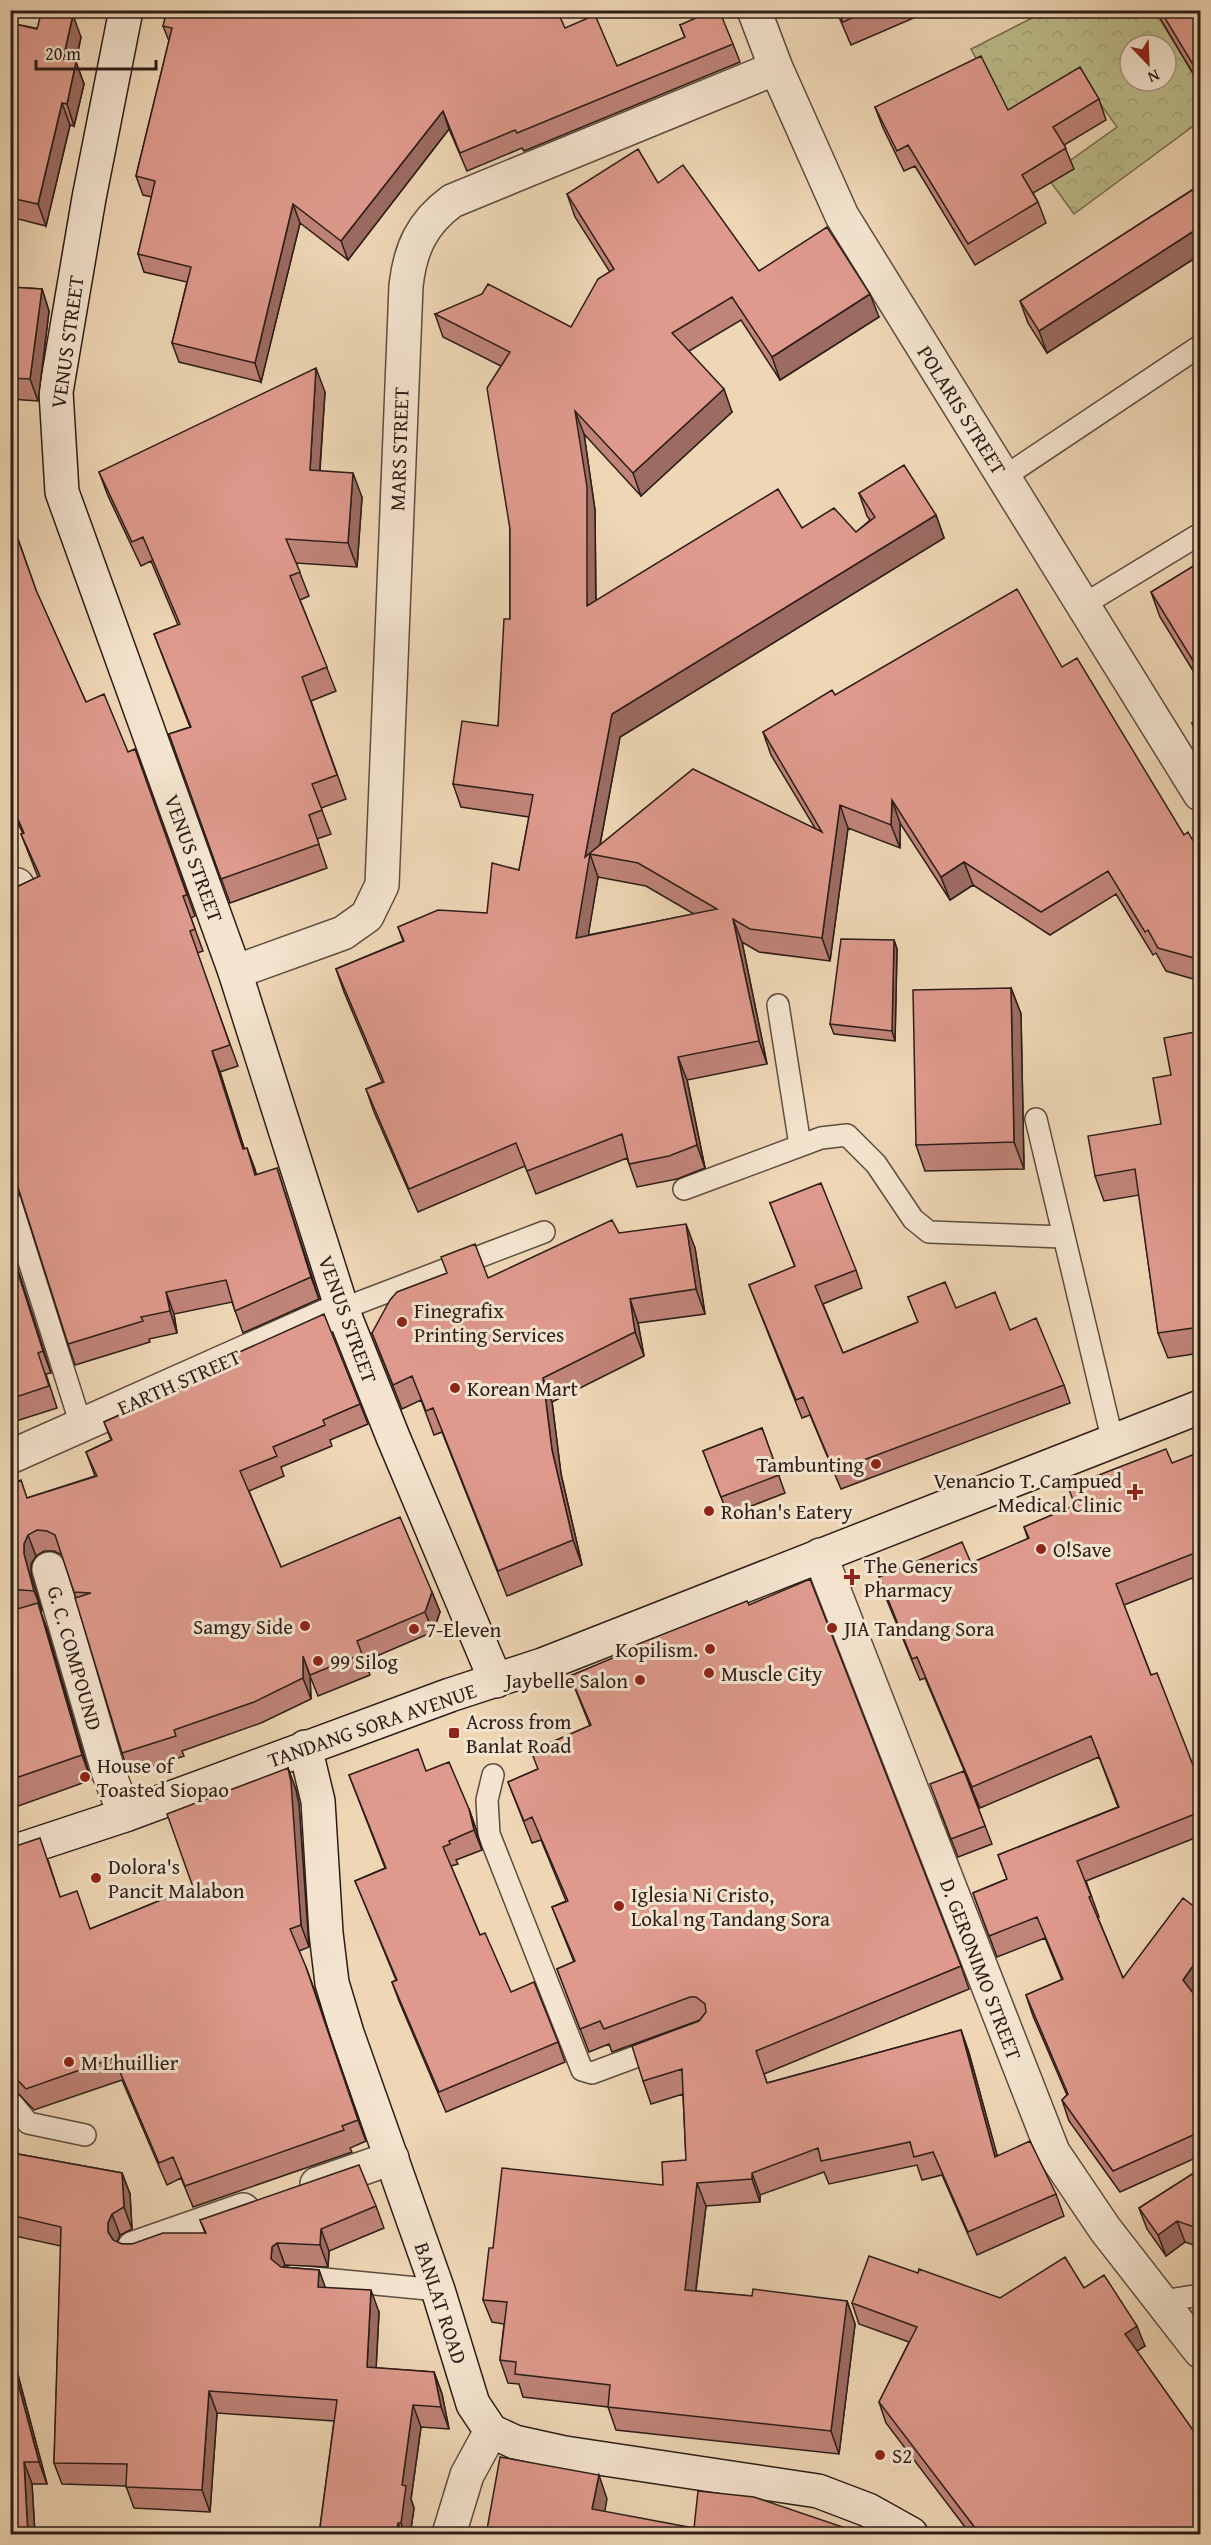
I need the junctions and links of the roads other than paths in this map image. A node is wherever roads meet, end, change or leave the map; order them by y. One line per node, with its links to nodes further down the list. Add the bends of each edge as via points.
1 (126, 10): 9 (street, VENUS STREET, via 56,392 62,492)
2 (754, 10): 3 (street, POLARIS STREET)
3 (776, 68): 5 (street, POLARIS STREET, via 842,216); 9 (street, MARS STREET, via 452,201 421,231 408,265 406,286 382,885 367,916 343,933)
4 (1200, 346): 5 (lane)
5 (1004, 477): 7 (street, POLARIS STREET)
6 (1200, 534): 7 (lane)
7 (1083, 605): 8 (street, POLARIS STREET)
8 (1200, 794)
9 (235, 972): 17 (street, VENUS STREET)
10 (778, 1005): 12 (lane)
11 (1036, 1119): 16 (lane)
12 (800, 1146): 13 (lane); 16 (lane, via 821,1138 847,1135 876,1164 913,1219 929,1232)
13 (684, 1189)
14 (10, 1201): 19 (lane)
15 (544, 1232): 17 (lane, EARTH STREET)
16 (1062, 1237): 20 (lane)
17 (342, 1309): 19 (street, EARTH STREET); 24 (street, VENUS STREET)
18 (1200, 1407): 20 (street, TANDANG SORA AVENUE)
19 (81, 1425): 21 (street, EARTH STREET)
20 (1113, 1442): 22 (street, TANDANG SORA AVENUE)
21 (10, 1457)
22 (820, 1555): 24 (street, TANDANG SORA AVENUE); 37 (street, D. GERONIMO STREET, via 1053,2152 1105,2229)
23 (49, 1569): 27 (street, G. C. COMPOUND, via 108,1771)
24 (496, 1681): 25 (street, TANDANG SORA AVENUE)
25 (305, 1748): 27 (street, TANDANG SORA AVENUE); 32 (street, BANLAT ROAD, via 318,1801 332,1983)
26 (493, 1775): 29 (lane, via 487,1800 489,1834 582,2070 592,2073)
27 (125, 1815): 28 (street, TANDANG SORA AVENUE)
28 (10, 1853)
29 (680, 2040)
30 (10, 2101): 31 (lane, via 28,2123)
31 (85, 2135)
32 (392, 2158): 33 (street); 35 (street, BANLAT ROAD)
33 (134, 2248)
34 (291, 2276): 35 (lane)
35 (438, 2290): 39 (street, BANLAT ROAD, via 473,2404)
36 (1200, 2295): 37 (lane)
37 (1163, 2301): 38 (street, D. GERONIMO STREET)
38 (1200, 2351)
39 (491, 2431): 40 (street, via 467,2475); 41 (street, via 515,2442 565,2453 818,2491 868,2510)
40 (449, 2535)
41 (911, 2535)

